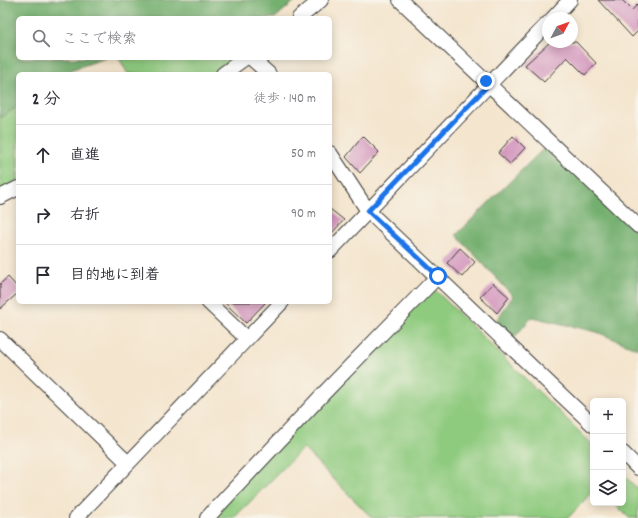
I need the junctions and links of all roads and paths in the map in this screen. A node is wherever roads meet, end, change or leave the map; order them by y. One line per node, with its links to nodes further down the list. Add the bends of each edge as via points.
1 (321, 0): 5 (street)
2 (400, 0): 11 (street)
3 (570, 0): 4 (street)
4 (559, 12)
5 (301, 16)
6 (542, 29): 11 (street)
7 (242, 60): 9 (street)
8 (254, 60): 10 (street)
9 (225, 72)
10 (267, 72)
11 (489, 84): 15 (street); 16 (street)
12 (332, 156): 15 (street)
13 (16, 189): 14 (street)
14 (0, 197)
15 (368, 211): 17 (street); 18 (street)
16 (638, 226)
17 (332, 249)
18 (438, 276): 23 (street); 28 (street)
19 (210, 304): 22 (street)
20 (280, 304): 22 (street)
21 (0, 339): 25 (street)
22 (247, 339): 25 (street)
23 (590, 422)
24 (626, 456): 26 (street)
25 (128, 463): 27 (street)
26 (638, 468)
27 (76, 518)
28 (207, 518)

